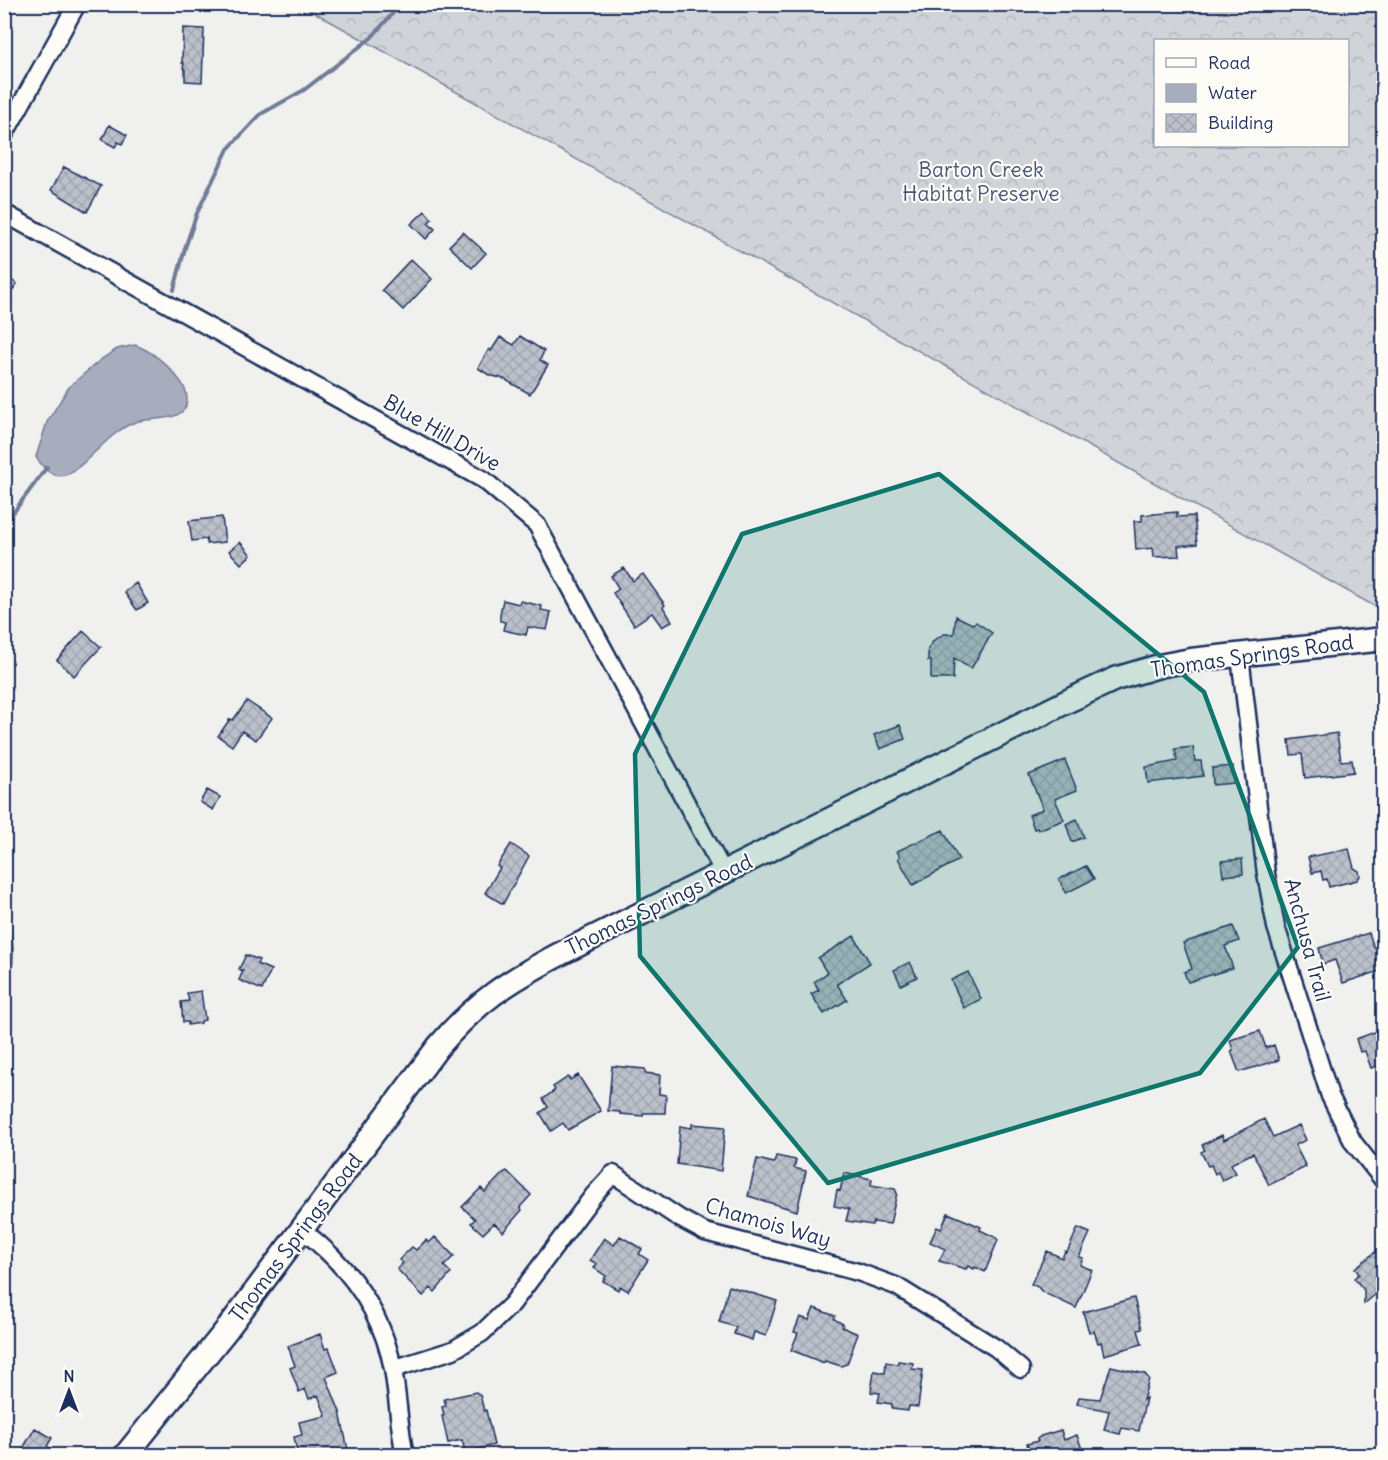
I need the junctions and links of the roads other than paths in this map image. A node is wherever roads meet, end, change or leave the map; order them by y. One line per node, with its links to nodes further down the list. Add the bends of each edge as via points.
1 (77, 4): 2 (street)
2 (4, 135)
3 (4, 213): 6 (street, Blue Hill Drive, via 484,480 537,525)
4 (1383, 639): 5 (street, Thomas Springs Road)
5 (1240, 656): 6 (street, Thomas Springs Road, via 1191,660 1115,679); 7 (street, Anchusa Trail, via 1276,927 1330,1096 1353,1142)
6 (724, 873): 8 (street, Thomas Springs Road, via 544,962 476,1006 438,1047)
7 (1383, 1181)
8 (302, 1230): 9 (street, via 339,1263 369,1303); 11 (street, Thomas Springs Road)
9 (393, 1369): 10 (street, Chamois Way, via 453,1350 482,1333 512,1304 592,1196 613,1174 705,1232 858,1272 896,1286 996,1348); 12 (street)
10 (1022, 1369)
11 (125, 1455)
12 (405, 1455)

